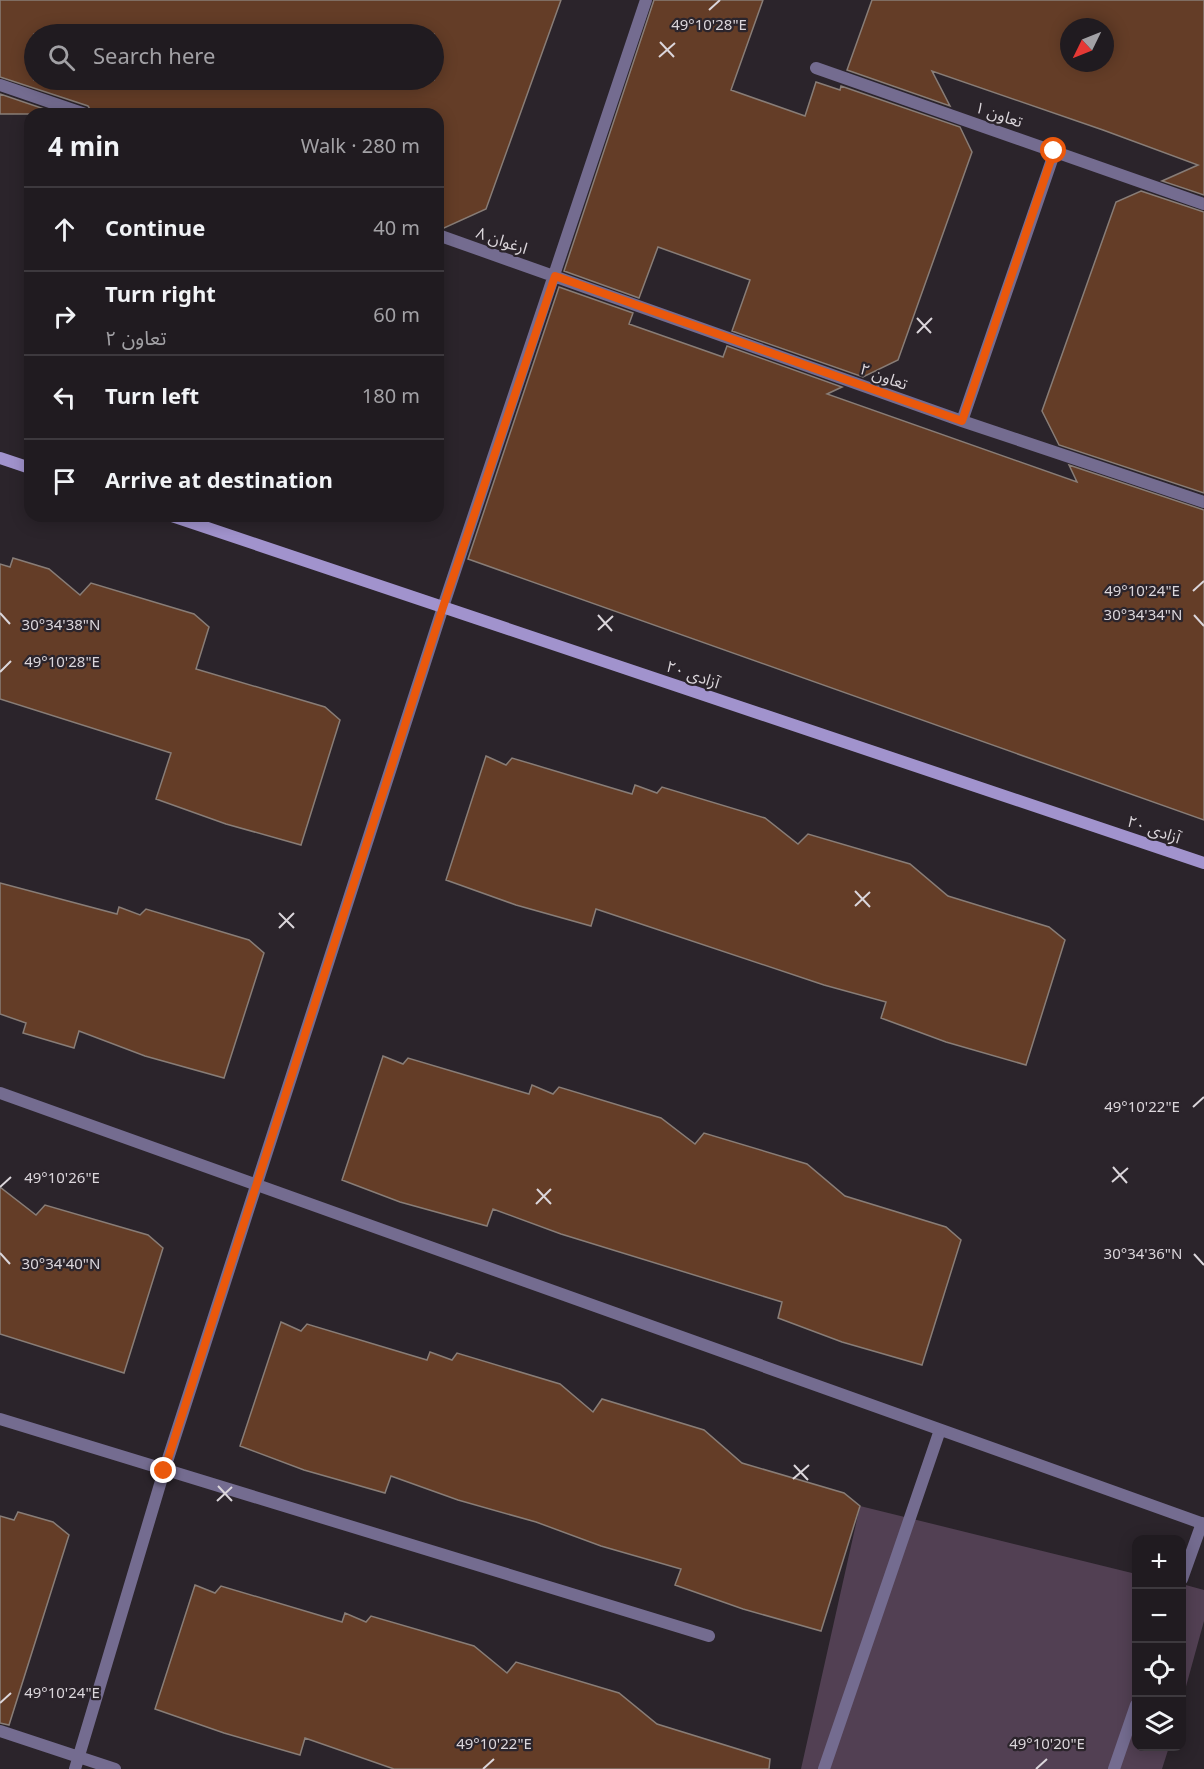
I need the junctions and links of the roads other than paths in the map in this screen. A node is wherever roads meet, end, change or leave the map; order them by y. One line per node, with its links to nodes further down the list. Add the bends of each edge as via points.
1 (642, 1): 8 (street)
2 (816, 68): 5 (street, تعاون ۱)
3 (0, 85): 4 (street)
4 (67, 108)
5 (1054, 151): 6 (street, تعاون ۱); 9 (street)
6 (1204, 204)
7 (444, 238): 8 (street, ارغوان ۸)
8 (555, 276): 9 (street, تعاون ۲); 14 (street)
9 (962, 421): 12 (street, تعاون ۲)
10 (0, 458): 11 (street)
11 (24, 466)
12 (1204, 502)
13 (190, 522): 14 (street, آزادی ۲۰)
14 (443, 607): 15 (street, آزادی ۲۰); 17 (street)
15 (1204, 863)
16 (0, 1093): 17 (street)
17 (256, 1185): 19 (street); 20 (street)
18 (0, 1419): 20 (street)
19 (940, 1430): 21 (street); 29 (street)
20 (164, 1471): 23 (street); 26 (street)
21 (1203, 1523): 22 (street)
22 (1186, 1568)
23 (709, 1636)
24 (1132, 1719): 30 (street)
25 (0, 1731): 26 (street)
26 (79, 1756): 27 (street); 28 (street)
27 (75, 1769)
28 (116, 1769)
29 (824, 1769)
30 (1114, 1769)

